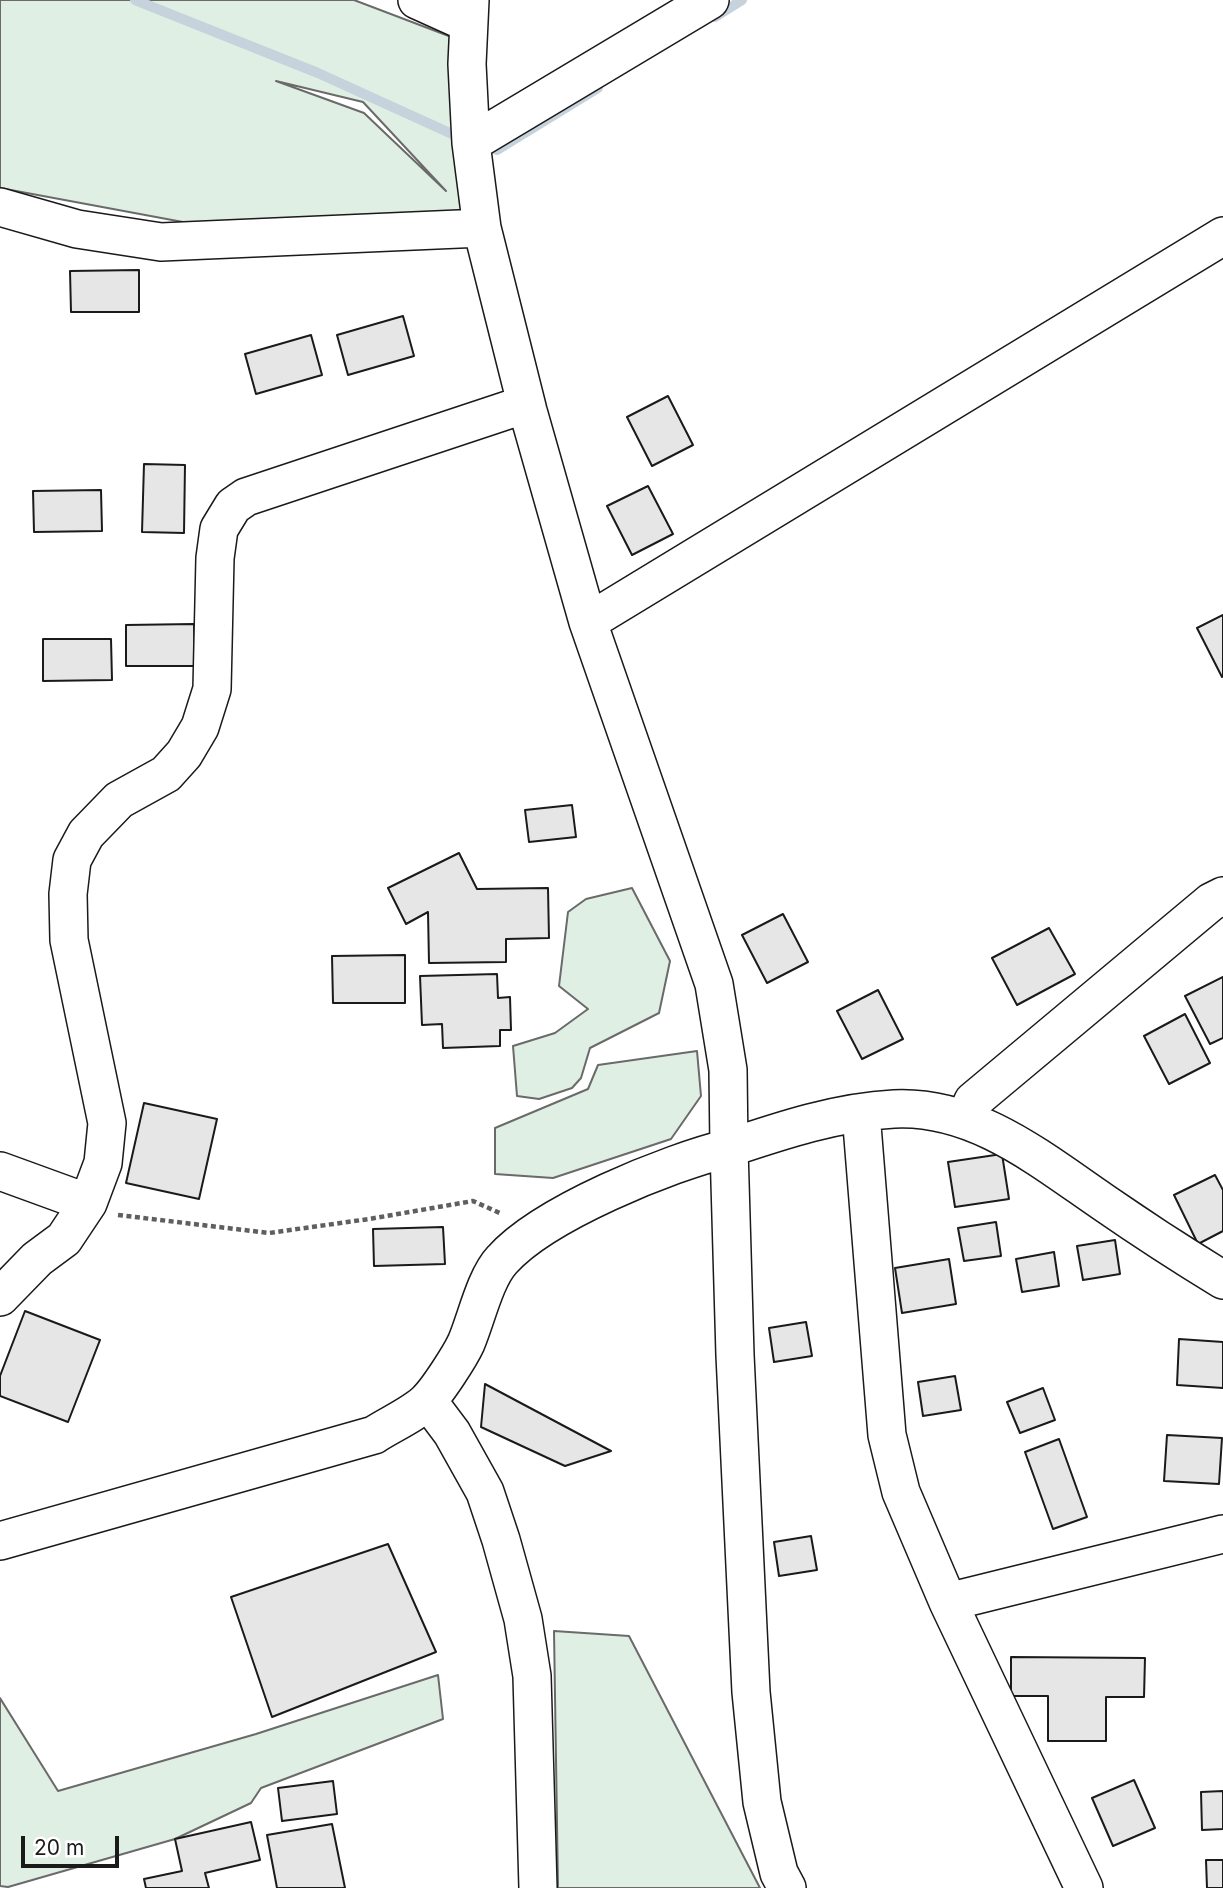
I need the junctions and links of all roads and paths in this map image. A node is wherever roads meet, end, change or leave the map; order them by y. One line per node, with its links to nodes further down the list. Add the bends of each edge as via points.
1 (417, 0): 3 (street)
2 (710, 0): 4 (street, via 540,101)
3 (469, 11): 4 (street, via 467,64)
4 (479, 130): 6 (street)
5 (0, 207): 6 (street, via 77,229 161,242)
6 (482, 228): 8 (street)
7 (1223, 236): 9 (street)
8 (526, 404): 9 (street); 15 (street, via 246,497 233,506 219,529 212,689 200,727 166,774 119,800 86,834 72,860 69,940 107,1123)
9 (588, 622): 13 (street, via 714,984 728,1070)
10 (1223, 896): 12 (street, via 973,1101)
11 (861, 1113): 12 (street, via 897,1109); 13 (street, via 793,1127); 22 (street, via 887,1435 901,1492)
12 (965, 1119): 17 (street, via 1020,1145)
13 (729, 1148): 16 (street, via 695,1156); 24 (street, via 751,1692 762,1802)
14 (0, 1171): 15 (street)
15 (102, 1209): 16 (path, via 269,1233 473,1201); 18 (street, via 37,1259)
16 (538, 1230): 19 (street, via 500,1261 465,1344)
17 (1217, 1270)
18 (0, 1297)
19 (428, 1401): 21 (street, via 374,1435); 23 (street, via 485,1492 523,1619 532,1676)
20 (1223, 1534): 22 (street)
21 (0, 1541)
22 (948, 1602): 25 (street)
23 (537, 1888)
24 (787, 1888)
25 (1084, 1888)

